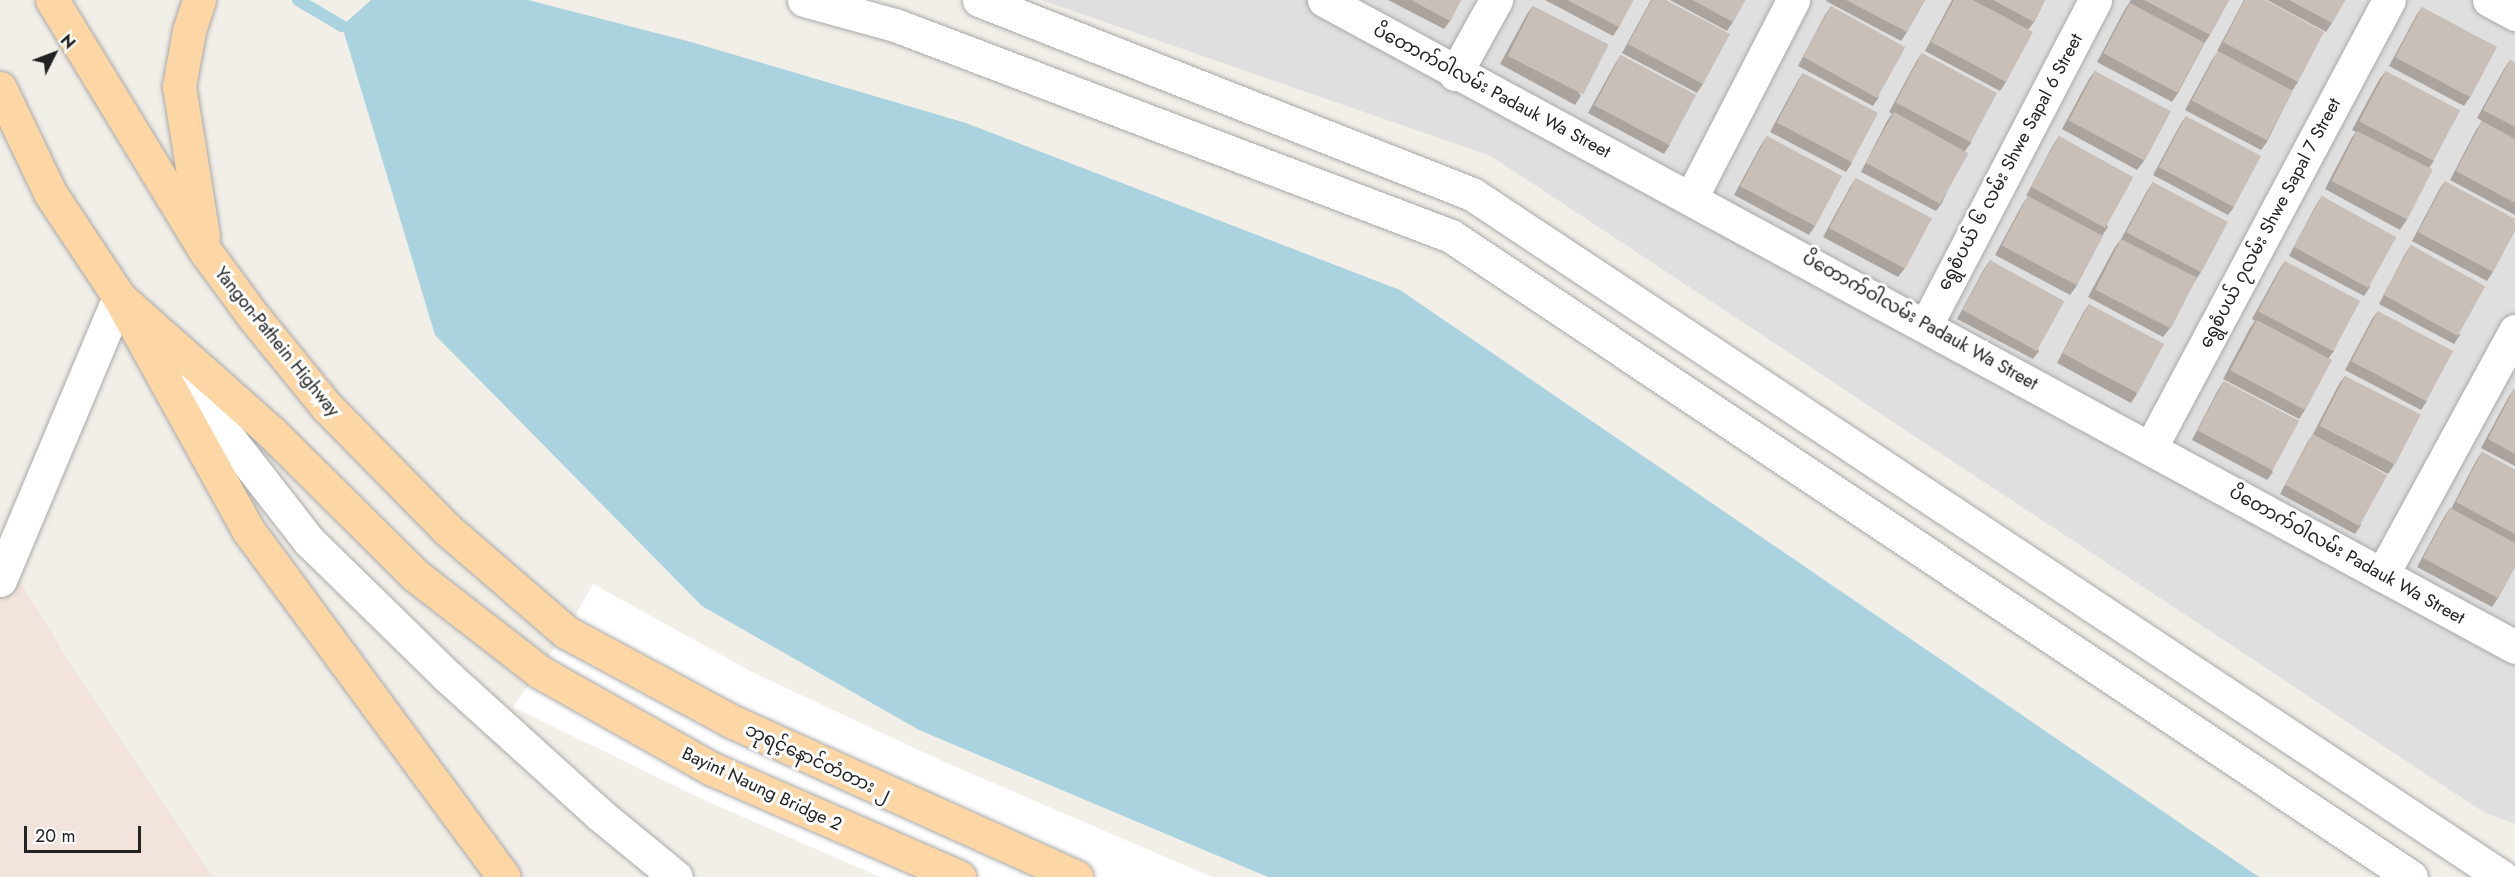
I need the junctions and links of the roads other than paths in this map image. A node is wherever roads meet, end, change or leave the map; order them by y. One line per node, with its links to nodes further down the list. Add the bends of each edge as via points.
1 (52, 0): 15 (main road, Yangon-Pathein Highway)
2 (199, 0): 15 (main road, via 179,86)
3 (804, 0): 28 (street, via 895,25 1452,236)
4 (979, 0): 29 (street, via 1472,194)
5 (1324, 0): 12 (street, ပိတောက်ဝါလမ်း Padauk Wa Street)
6 (1496, 0): 12 (street)
7 (1793, 0): 14 (street)
8 (2095, 0): 17 (street, ရွေစံပယ် ၆ လမ်း Shwe Sapal 6 Street)
9 (2389, 0): 19 (street, ရွေစံပယ် ၇လမ်း Shwe Sapal 7 Street)
10 (2489, 0): 11 (street)
11 (2515, 14)
12 (1455, 74): 14 (street, ပိတောက်ဝါလမ်း Padauk Wa Street)
13 (0, 88): 16 (main road, via 50,193)
14 (1692, 196): 17 (street, ပိတောက်ဝါလမ်း Padauk Wa Street)
15 (206, 252): 22 (main road, Yangon-Pathein Highway, via 327,407 449,531)
16 (119, 297): 21 (street); 24 (main road, via 248,530); 25 (street, via 309,541 447,676 599,814); 26 (main road, Bayint Naung Bridge 2, via 271,432 415,575 540,672 712,770)
17 (1926, 325): 19 (street, ပိတောက်ဝါလမ်း Padauk Wa Street)
18 (2515, 331): 20 (street)
19 (2151, 447): 20 (street, ပိတောက်ဝါလမ်း Padauk Wa Street)
20 (2382, 575): 23 (street, ပိတောက်ဝါလမ်း Padauk Wa Street)
21 (0, 580)
22 (566, 632): 27 (main road, ဘုရင့်နောင်တံတား ၂, via 731,721)
23 (2515, 647)
24 (504, 877)
25 (676, 877)
26 (959, 877)
27 (1076, 877)
28 (2411, 877)
29 (2502, 877)

